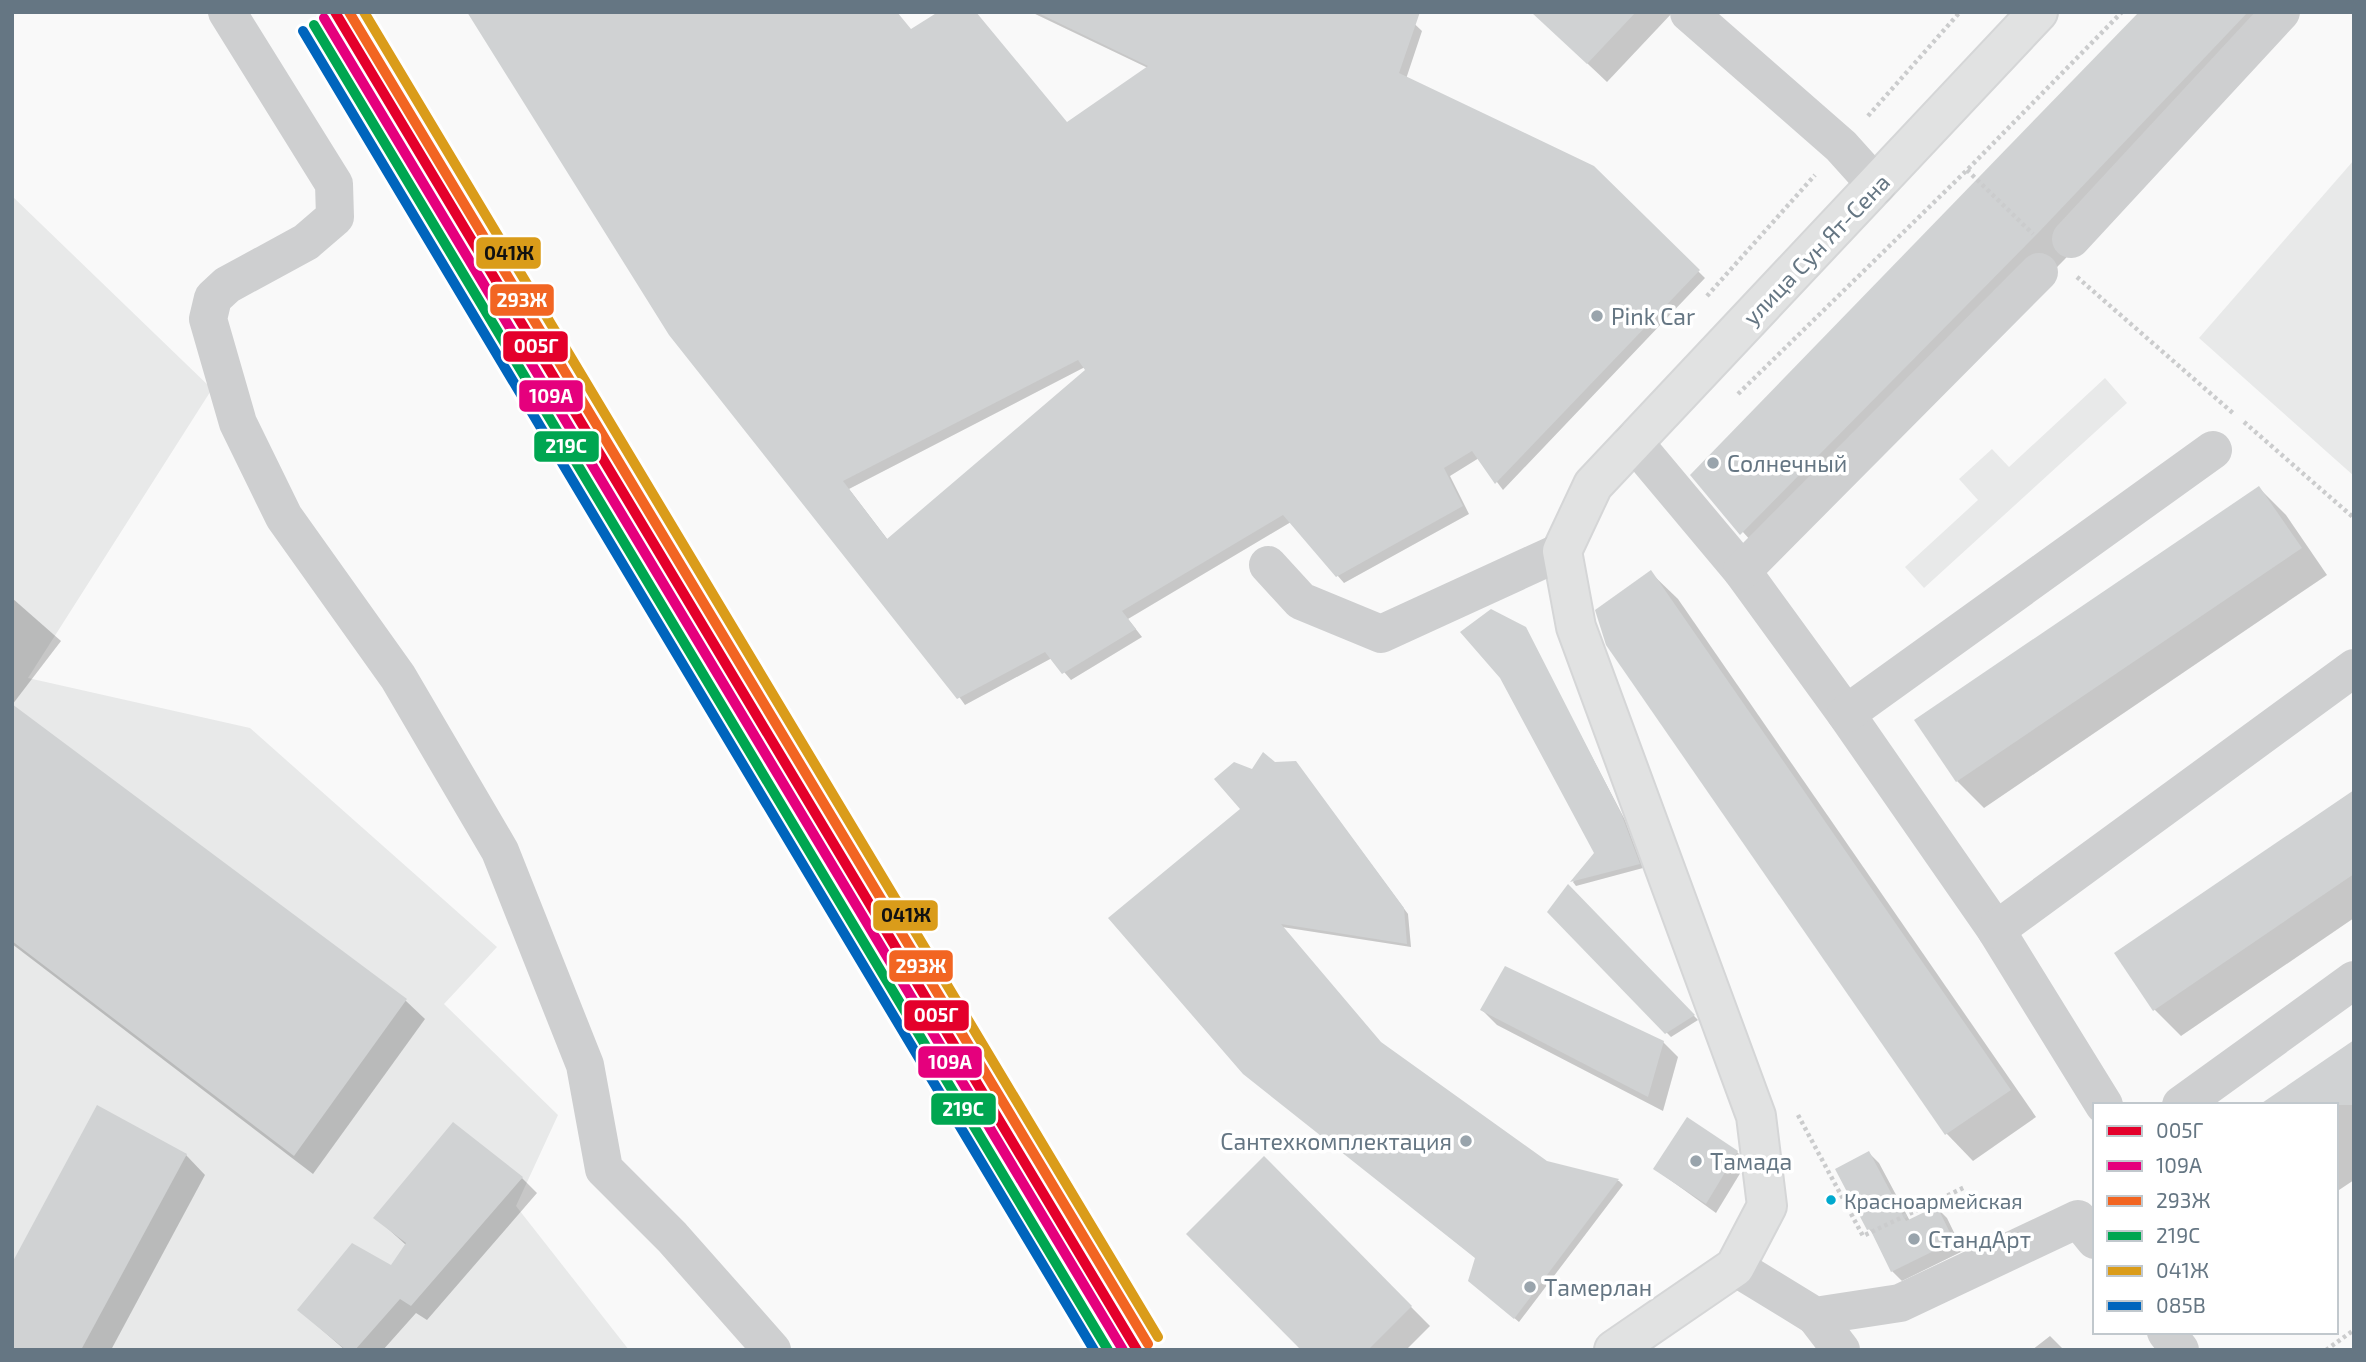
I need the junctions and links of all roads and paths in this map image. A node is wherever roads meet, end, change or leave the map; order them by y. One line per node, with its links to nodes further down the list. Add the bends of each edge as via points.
1 (227, 12): 25 (street, via 334,184 335,217 306,243 227,285 213,298 208,319 238,423 284,517 398,677 500,851 585,1065 604,1169 672,1237)
2 (2038, 12): 6 (main road, улица Сун Ят-Сена)
3 (2281, 12): 7 (street)
4 (1689, 13): 6 (street, via 1841,146)
5 (1967, 170): 7 (path)
6 (1877, 186): 8 (main road, улица Сун Ят-Сена)
7 (2055, 256): 10 (path); 13 (street)
8 (1633, 441): 11 (main road, улица Сун Ят-Сена, via 1593,485); 13 (street)
9 (2213, 450): 15 (street)
10 (2354, 518)
11 (1562, 551): 12 (street, via 1381,634 1301,601); 21 (main road, via 1576,627 1756,1116 1768,1206)
12 (1268, 565)
13 (1742, 571): 15 (street)
14 (2354, 668): 16 (street)
15 (1846, 714): 16 (street)
16 (1996, 930): 18 (street)
17 (2354, 980): 19 (street)
18 (2104, 1103)
19 (2184, 1103)
20 (2089, 1219): 22 (street, via 1900,1303)
21 (1735, 1267): 22 (street); 26 (main road)
22 (1815, 1315): 27 (street)
23 (2354, 1330): 29 (path)
24 (2168, 1334): 28 (street)
25 (772, 1350)
26 (1614, 1350)
27 (1841, 1350)
28 (2180, 1350)
29 (2326, 1350)

